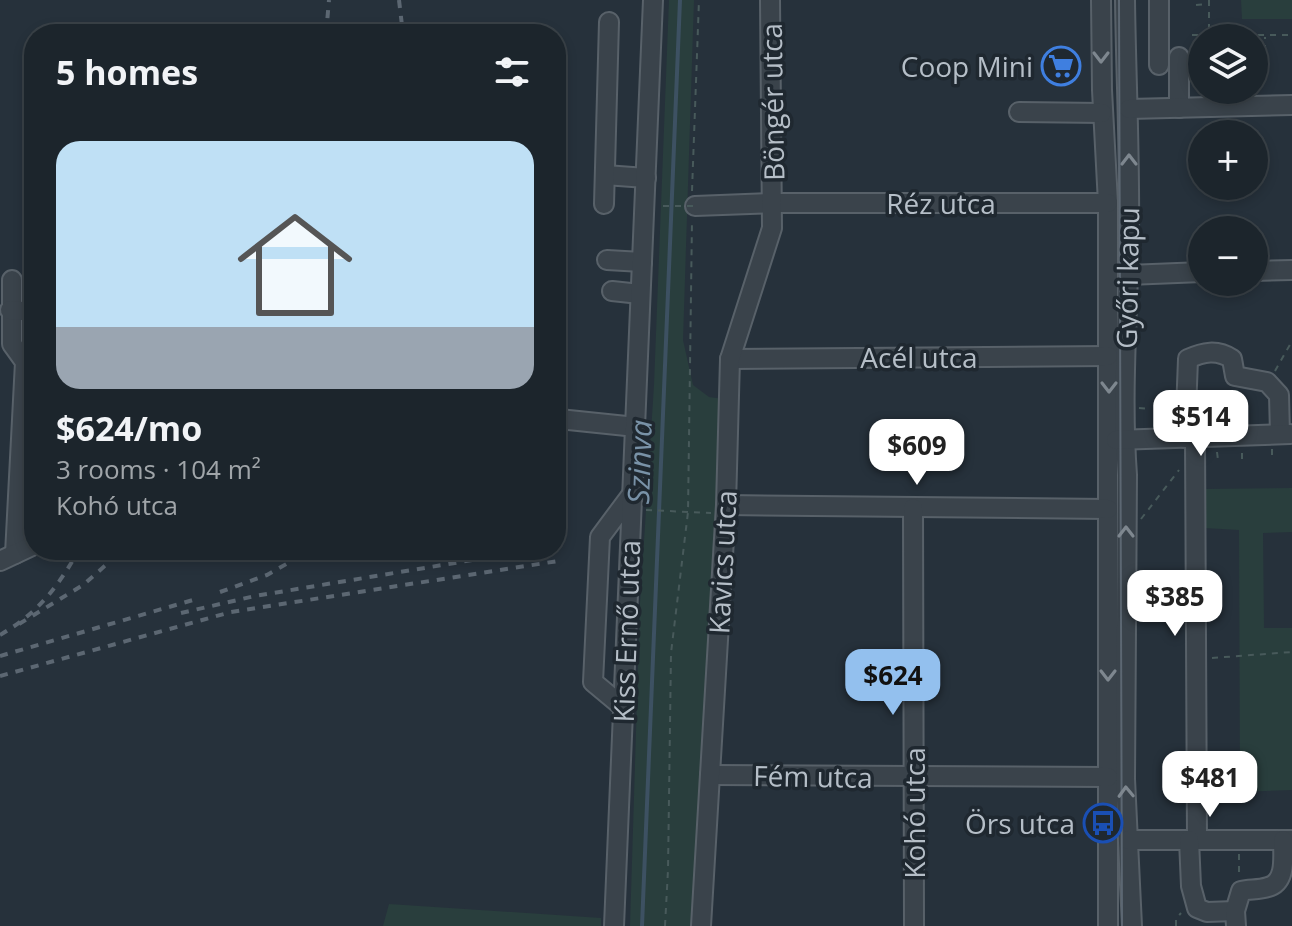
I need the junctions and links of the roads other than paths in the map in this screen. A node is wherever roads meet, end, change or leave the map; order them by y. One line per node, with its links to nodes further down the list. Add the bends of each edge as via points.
1 (653, 0): 15 (street, Kiss Ernő utca)
2 (770, 0): 16 (street, Böngér utca)
3 (1101, 0): 13 (street, Győri kapu, one-way to 13)
4 (1125, 0): 11 (street, Győri kapu)
5 (1159, 0): 8 (street)
6 (609, 22): 14 (street)
7 (1179, 57): 10 (street)
8 (1159, 65)
9 (1292, 105): 10 (street)
10 (1179, 108): 11 (street)
11 (1129, 109): 25 (street, Győri kapu, one-way to 11)
12 (1019, 112): 13 (street)
13 (1102, 113): 17 (street, Győri kapu)
14 (605, 175): 15 (street); 18 (street)
15 (646, 178): 21 (street, Kiss Ernő utca)
16 (774, 203): 17 (street, Réz utca); 19 (street, Réz utca); 32 (street, Kavics utca, via 772,228)
17 (1108, 203): 31 (street, Győri kapu)
18 (604, 204)
19 (695, 206)
20 (607, 260): 21 (street)
21 (642, 262): 28 (street, Kiss Ernő utca)
22 (1292, 270): 23 (street)
23 (1268, 271)
24 (1188, 273): 25 (street)
25 (1128, 275): 38 (street, Győri kapu)
26 (12, 280): 29 (street)
27 (612, 291): 28 (street)
28 (640, 294): 36 (street, Kiss Ernő utca)
29 (10, 310): 30 (street); 33 (street, via 12,344)
30 (24, 311)
31 (1108, 356): 32 (street, Acél utca); 38 (street, Győri kapu, one-way to 38)
32 (730, 359): 41 (street, Kavics utca)
33 (24, 361)
34 (24, 374): 44 (street)
35 (566, 420): 36 (street)
36 (636, 427): 40 (street, Kiss Ernő utca)
37 (1286, 434): 39 (street); 39 (street, via 1279,395 1267,382 1235,376 1232,359 1223,353 1202,353 1188,359)
38 (1117, 441): 39 (street); 43 (street, Győri kapu); 49 (street, Győri kapu, one-way to 38, via 1127,475)
39 (1192, 442): 50 (street)
40 (632, 494): 45 (street, Kiss Ernő utca); 45 (street, via 600,537 593,682)
41 (726, 505): 42 (street); 46 (street, Kavics utca)
42 (913, 508): 43 (street); 47 (street, Kohó utca)
43 (1108, 509): 48 (street, Győri kapu, one-way to 48)
44 (8, 558)
45 (623, 707): 53 (street, Kiss Ernő utca)
46 (710, 775): 47 (street, Fém utca); 54 (street, Kavics utca)
47 (914, 777): 48 (street, Fém utca); 55 (street, Kohó utca)
48 (1108, 777): 56 (street, Győri kapu)
49 (1128, 840): 50 (street); 57 (street, Győri kapu)
50 (1193, 840): 51 (street); 52 (street, via 1191,886 1197,908)
51 (1288, 840): 52 (street, via 1276,884 1241,891)
52 (1237, 911)
53 (614, 926)
54 (701, 926)
55 (914, 926)
56 (1108, 926)
57 (1132, 926)

